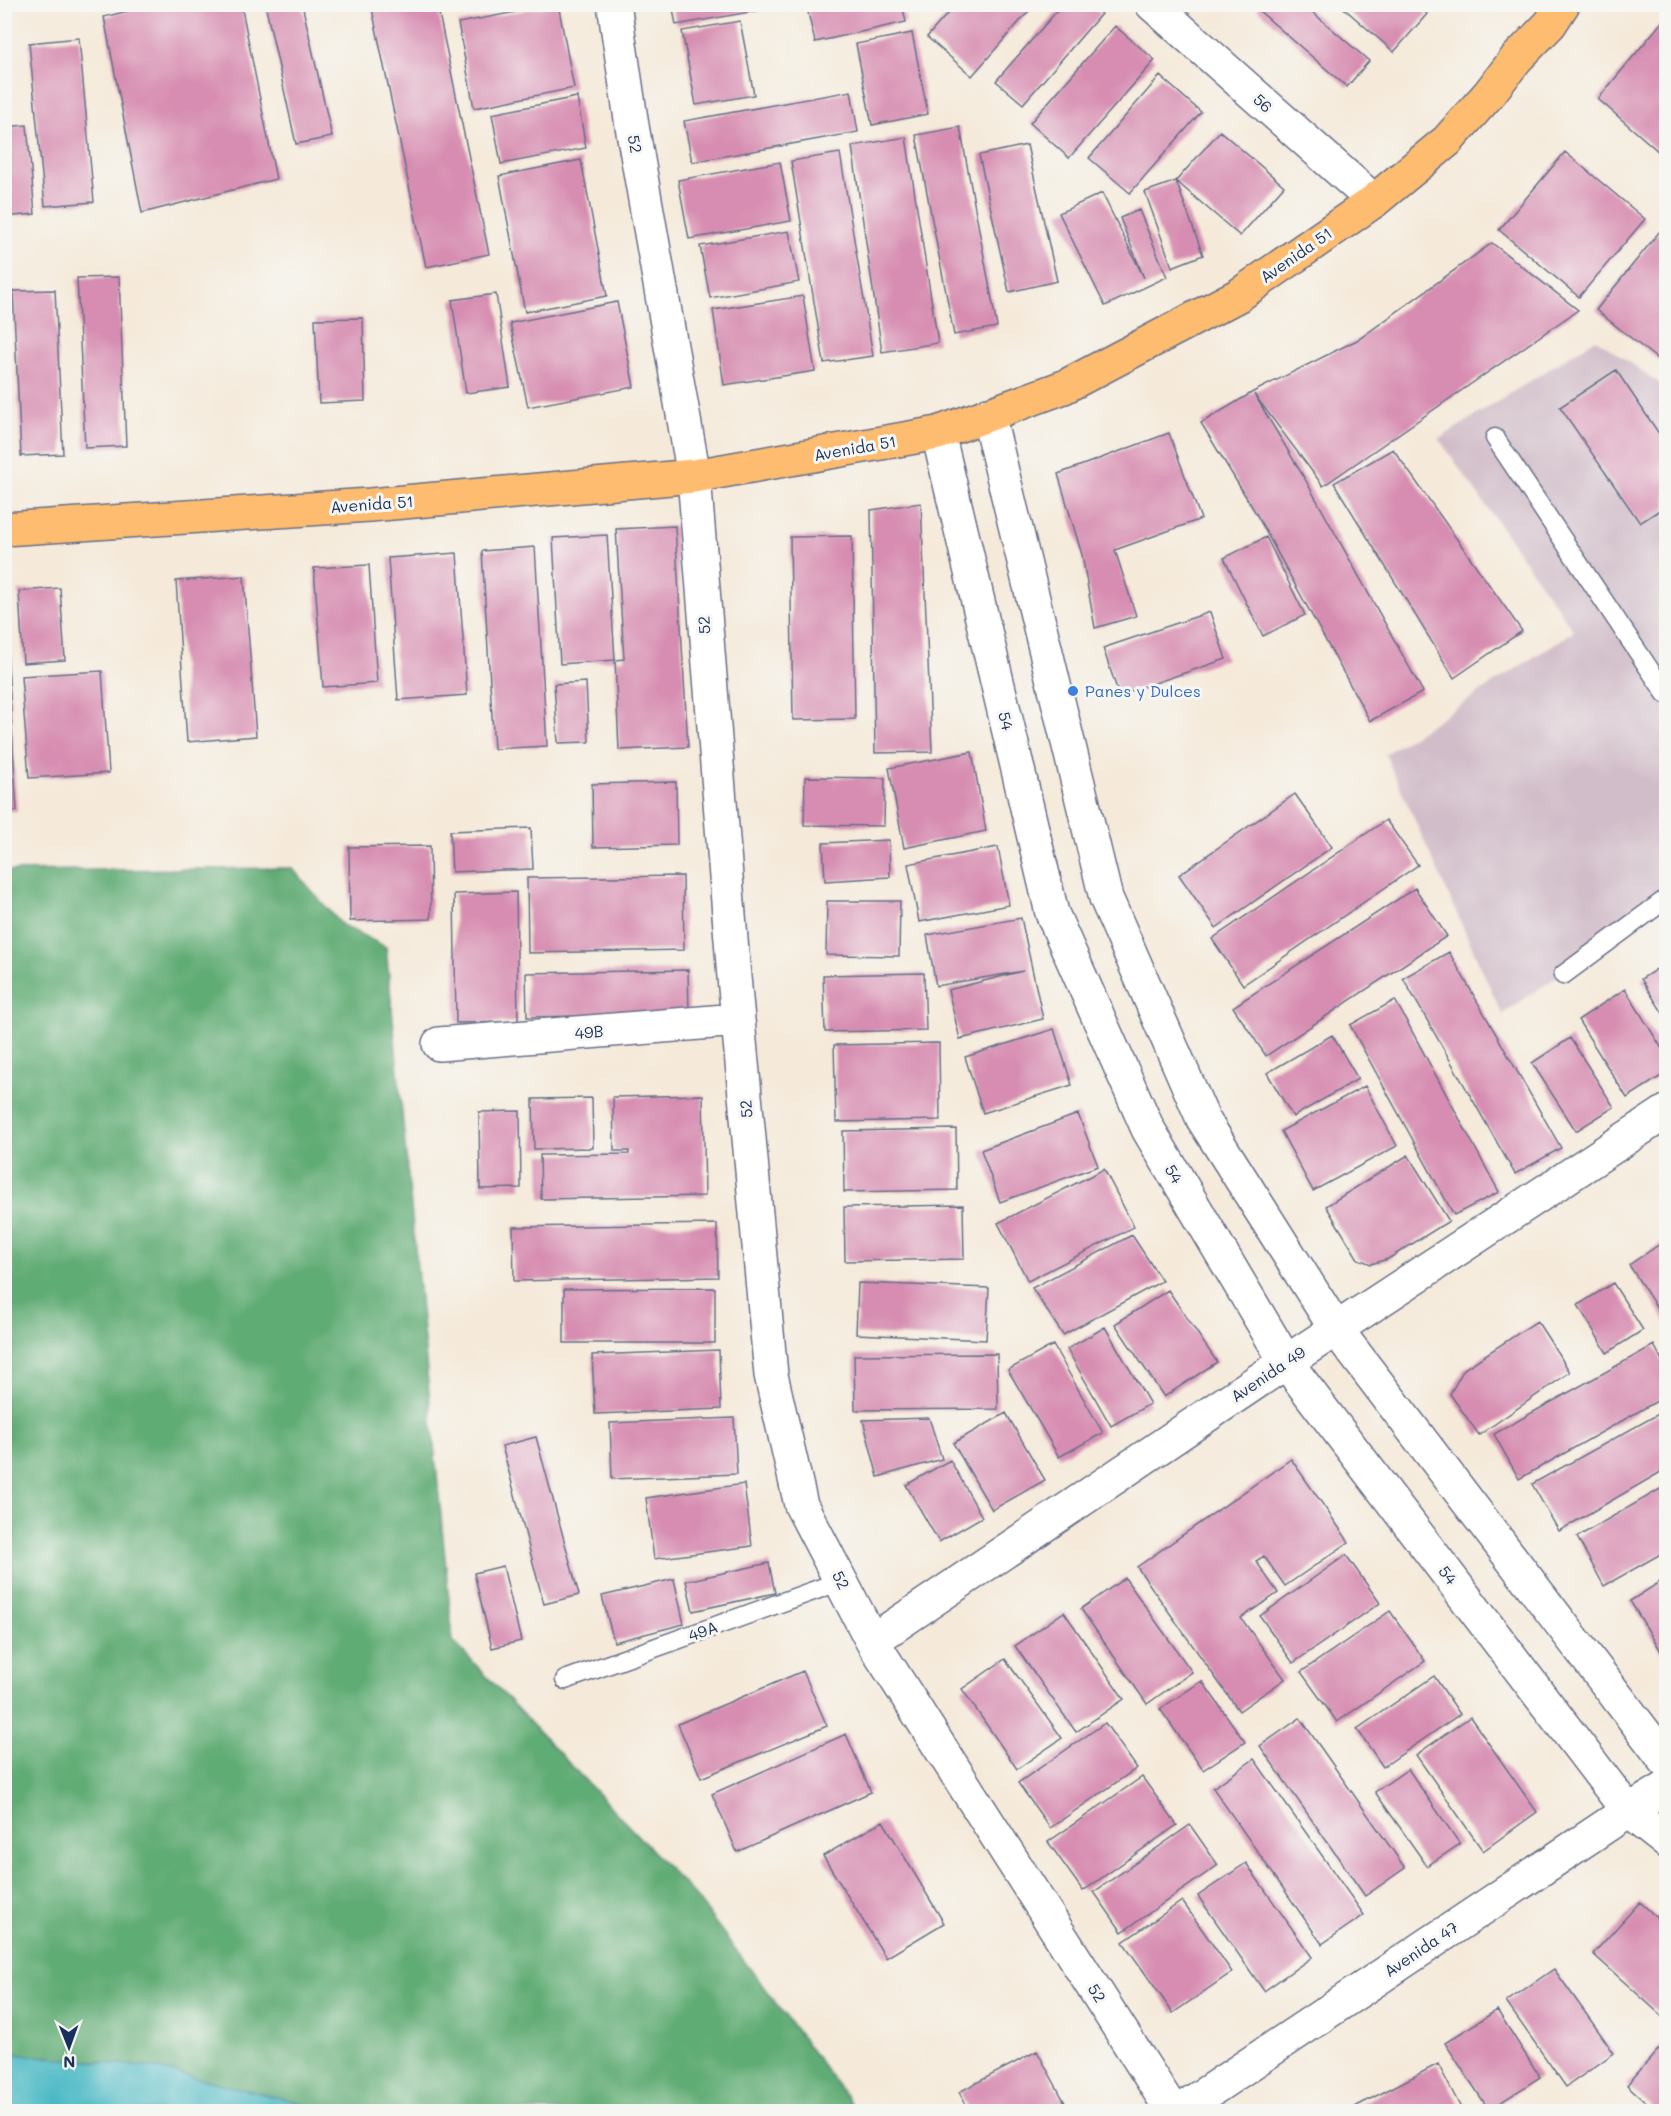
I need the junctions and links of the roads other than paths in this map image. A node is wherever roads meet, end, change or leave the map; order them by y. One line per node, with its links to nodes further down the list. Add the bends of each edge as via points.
1 (614, 4): 8 (street, 52)
2 (1152, 4): 4 (street, 56)
3 (1563, 4): 4 (main road, Avenida 51, via 1550,24 1447,141)
4 (1374, 201): 5 (main road, Avenida 51, via 1239,295 1064,387)
5 (988, 414): 6 (main road, Avenida 51); 16 (street, via 1106,898 1203,1119)
6 (938, 433): 8 (main road, Avenida 51); 17 (street, 54, via 1052,913 1148,1129)
7 (1495, 438): 10 (lane)
8 (694, 476): 9 (main road, Avenida 51, via 370,505); 13 (street, 52)
9 (4, 530)
10 (1666, 694)
11 (1666, 898): 12 (lane)
12 (1563, 975)
13 (738, 1020): 14 (street, 49B); 18 (street, 52, via 771,1375 801,1505)
14 (439, 1044)
15 (1666, 1112): 16 (street, Avenida 49)
16 (1336, 1329): 17 (street, Avenida 49); 21 (street)
17 (1286, 1362): 19 (street, Avenida 49); 23 (street, 54)
18 (841, 1581): 19 (street, 52); 20 (lane, 49A)
19 (872, 1641): 25 (street, 52)
20 (565, 1680)
21 (1666, 1761)
22 (1666, 1788): 23 (street, Avenida 47)
23 (1628, 1811): 24 (street, 54); 25 (street, Avenida 47)
24 (1666, 1840)
25 (1175, 2112)

